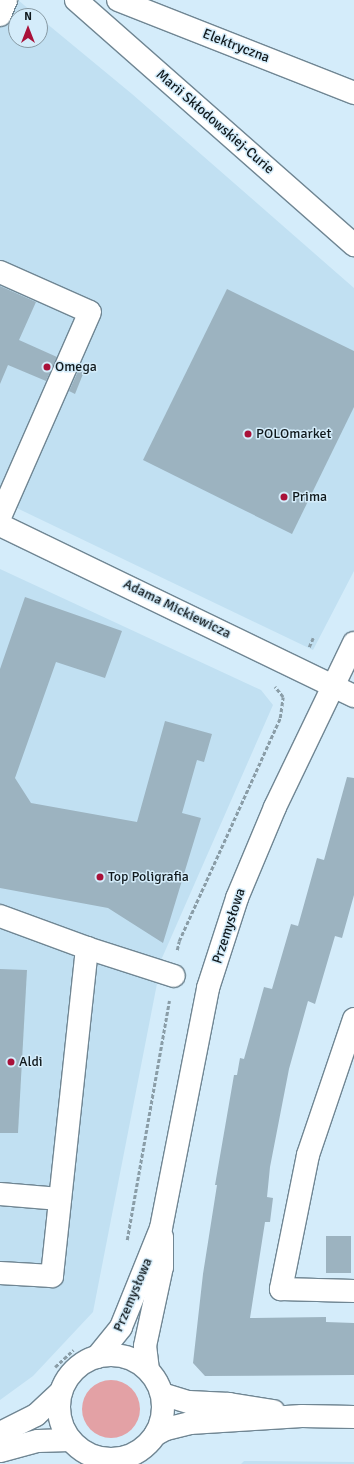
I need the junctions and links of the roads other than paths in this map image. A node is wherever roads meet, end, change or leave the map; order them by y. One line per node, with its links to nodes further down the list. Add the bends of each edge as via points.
1 (6, 0): 4 (street)
2 (76, 0): 6 (street, Marii Skłodowskiej-Curie)
3 (118, 0): 5 (street, Elektryczna)
4 (0, 15)
5 (354, 93)
6 (354, 245)
7 (0, 272): 8 (street, via 90,312)
8 (0, 517)
9 (0, 525): 11 (street, Adama Mickiewicza)
10 (354, 643): 11 (street, Przemysłowa)
11 (333, 684): 12 (street, Adama Mickiewicza); 19 (street, Przemysłowa, via 275,807 236,898 208,988)
12 (354, 696)
13 (0, 916): 14 (street)
14 (87, 948): 15 (street); 18 (street)
15 (174, 976)
16 (354, 1019): 21 (street, via 308,1154 281,1289)
17 (0, 1194): 18 (street)
18 (60, 1199): 20 (street, via 52,1276)
19 (161, 1228): 22 (street, Przemysłowa, via 121,1326); 23 (street, Przemysłowa, via 162,1267 145,1346)
20 (0, 1273)
21 (354, 1291)
22 (97, 1357): 23 (street, via 124,1357); 24 (street, via 75,1370)
23 (148, 1370): 25 (street)
24 (62, 1392): 28 (street, via 36,1415); 30 (street, via 60,1417)
25 (162, 1394): 26 (street, via 189,1402 229,1404); 29 (street, via 164,1408)
26 (302, 1416): 27 (street); 29 (street, via 190,1423 166,1428)
27 (354, 1417)
28 (0, 1433)
29 (156, 1435): 32 (street)
30 (70, 1440): 31 (street, via 38,1441); 33 (street)
31 (0, 1451)
32 (137, 1458): 33 (street)
33 (96, 1460)

